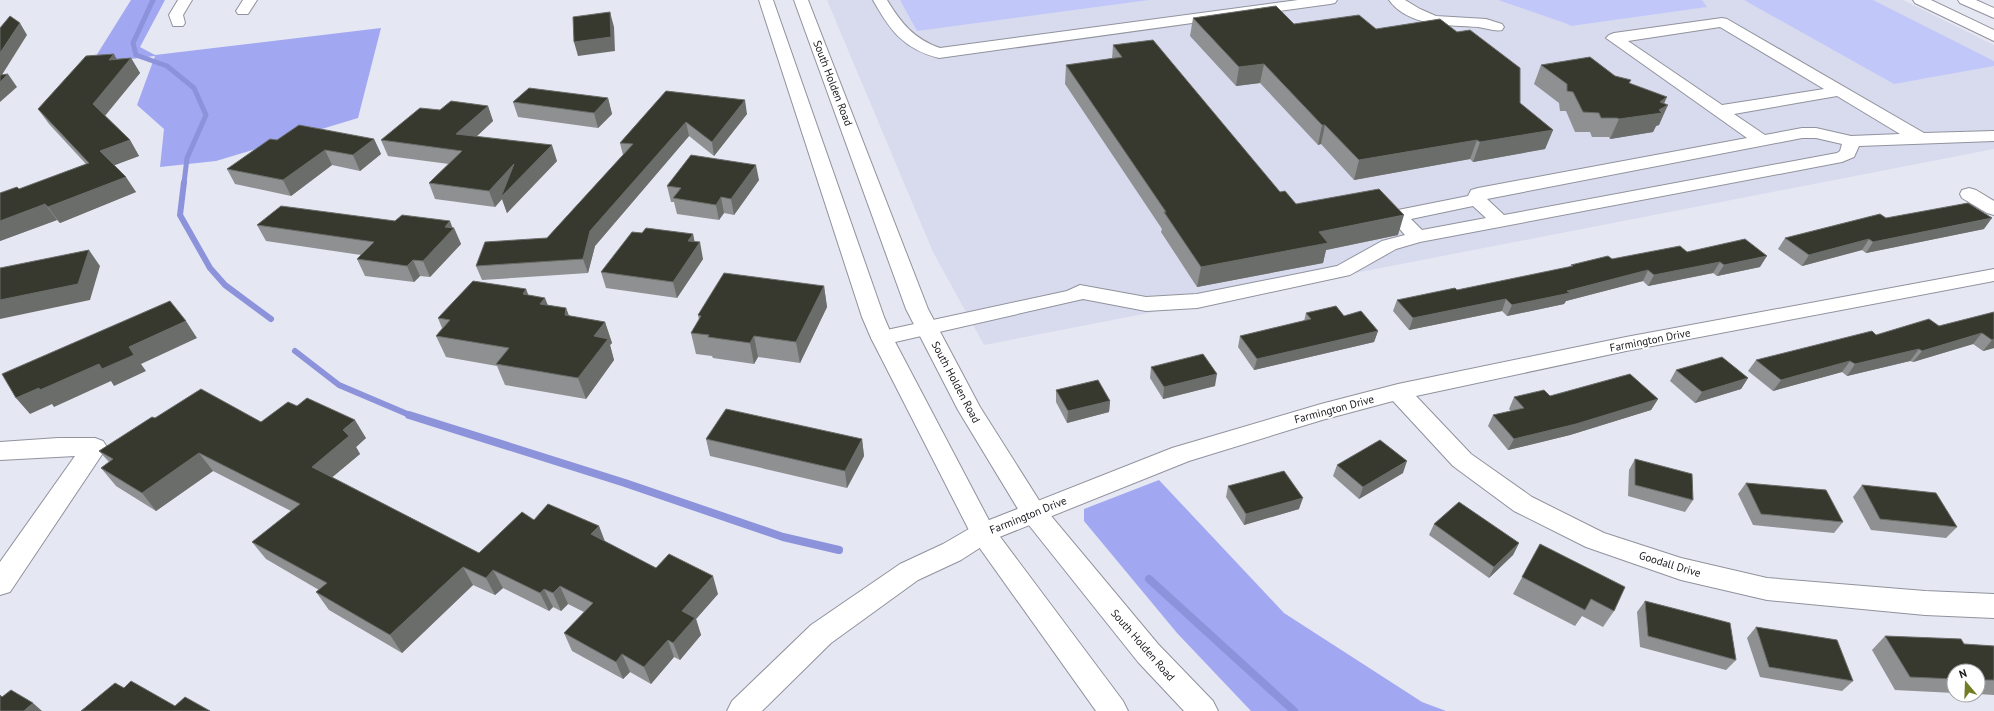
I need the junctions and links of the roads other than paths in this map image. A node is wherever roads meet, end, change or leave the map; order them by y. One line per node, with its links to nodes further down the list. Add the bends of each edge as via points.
1 (185, 0): 11 (main road, via 176,15)
2 (766, 0): 27 (main road)
3 (802, 0): 26 (main road, South Holden Road, via 917,309)
4 (880, 0): 9 (main road, via 896,27 914,44 939,53)
5 (1330, 0): 9 (main road)
6 (1396, 0): 12 (main road, via 1422,17 1450,22 1483,22)
7 (1920, 0): 13 (main road)
8 (1965, 0): 10 (main road)
9 (1233, 5)
10 (1994, 14)
11 (178, 23)
12 (1497, 27)
13 (1994, 36)
14 (1839, 91): 15 (main road); 15 (main road, via 1722,22 1614,38); 17 (main road)
15 (1719, 111): 18 (main road)
16 (1994, 136): 17 (main road)
17 (1920, 139): 19 (main road)
18 (1761, 140): 19 (main road, via 1810,132); 21 (main road, via 1483,192 1478,194)
19 (1850, 141): 23 (main road, via 1848,153 1842,157)
20 (1969, 194): 22 (main road)
21 (1477, 200): 23 (main road); 24 (main road, via 1400,214 1400,218)
22 (1994, 209)
23 (1500, 222): 24 (main road)
24 (1418, 237): 26 (main road, via 1389,245 1342,271 1196,301 1146,304 1080,292 1073,296)
25 (1994, 275): 28 (main road, Farmington Drive, via 1626,344)
26 (927, 327): 27 (main road); 30 (main road, South Holden Road, via 970,410)
27 (882, 338): 31 (main road)
28 (1398, 392): 30 (main road, Farmington Drive, via 1181,454); 33 (main road, Goodall Drive, via 1462,460 1523,504 1595,540 1681,569 1767,589 1925,603)
29 (0, 452): 32 (main road, via 95,447)
30 (1033, 512): 31 (main road, Farmington Drive); 36 (main road, South Holden Road, via 1148,653)
31 (983, 533): 34 (main road, Farmington Drive, via 952,552 909,572 821,634); 35 (main road)
32 (0, 584)
33 (1994, 606)
34 (742, 711)
35 (1113, 711)
36 (1203, 711)

